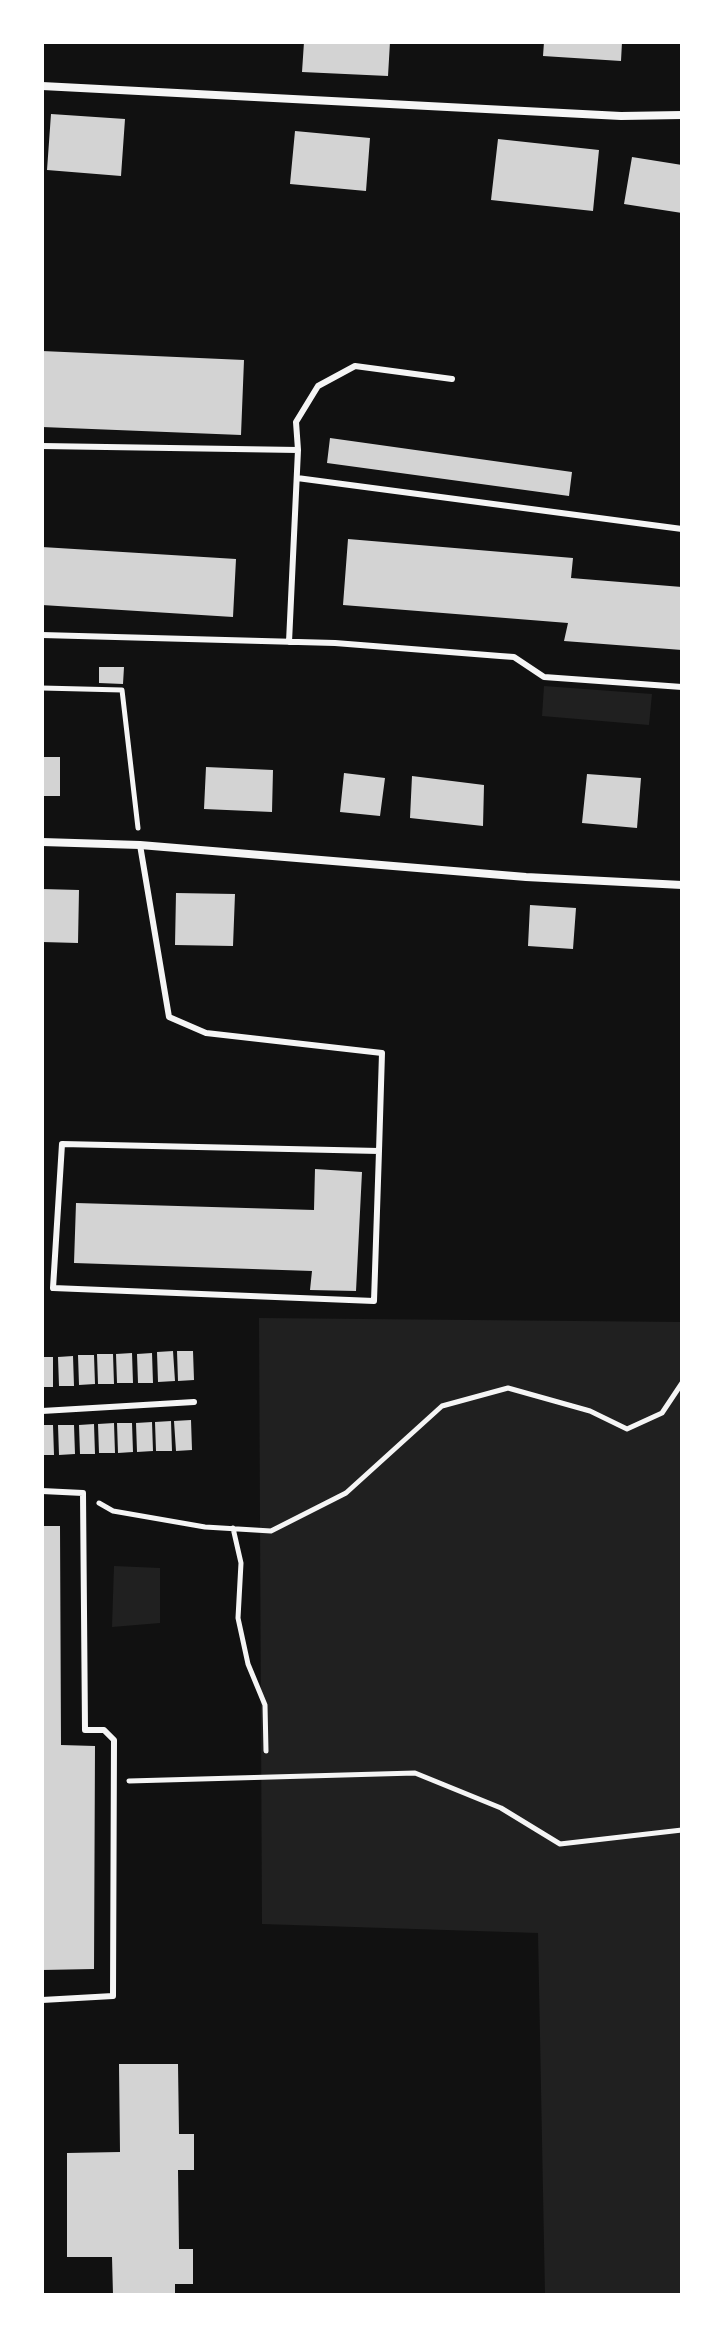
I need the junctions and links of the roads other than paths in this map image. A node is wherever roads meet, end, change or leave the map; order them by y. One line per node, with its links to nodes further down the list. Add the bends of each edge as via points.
1 (42, 86): 2 (street)
2 (682, 115)
3 (452, 379): 5 (lane, via 355,366 318,386 296,422)
4 (42, 446): 5 (lane)
5 (298, 450): 6 (lane)
6 (297, 478): 7 (lane); 9 (lane)
7 (682, 529)
8 (42, 635): 9 (lane)
9 (289, 642): 10 (lane, via 514,657 544,677)
10 (682, 687)
11 (42, 842): 12 (street)
12 (140, 845): 13 (street); 14 (lane, via 169,1017 206,1033 382,1053)
13 (682, 885)
14 (379, 1151): 14 (lane, via 374,1301 53,1288 62,1144)
15 (194, 1402): 16 (lane)
16 (42, 1411)
17 (42, 1491): 18 (lane, via 83,1493 85,1730 104,1730 114,1740 113,1996)
18 (42, 2000)

